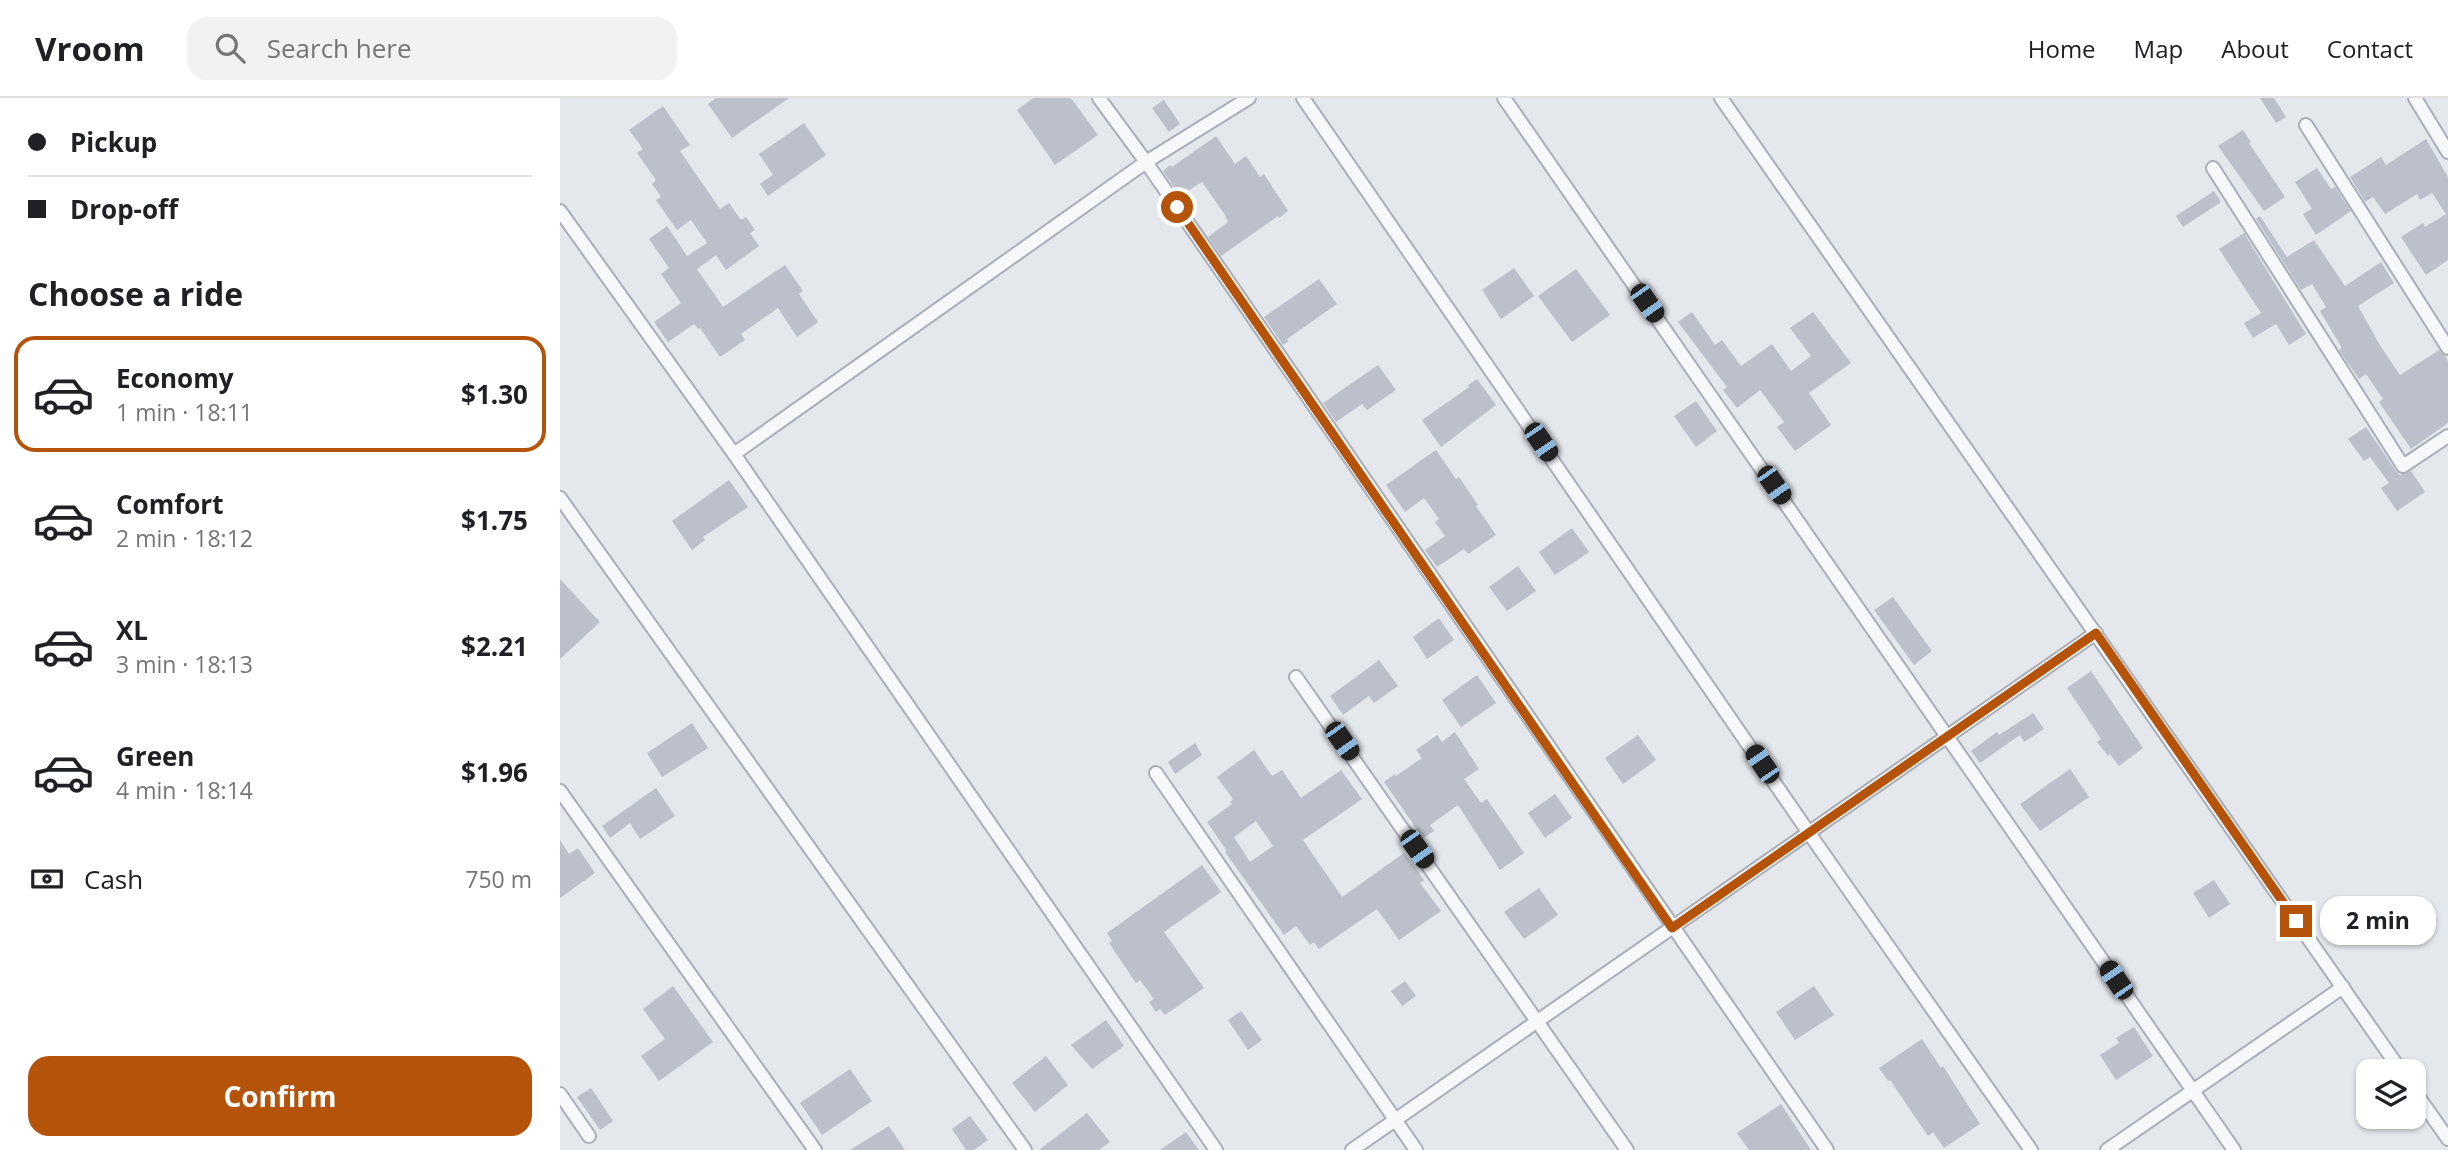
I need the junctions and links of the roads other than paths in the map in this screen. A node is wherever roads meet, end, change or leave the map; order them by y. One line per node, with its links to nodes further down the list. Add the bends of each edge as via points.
1 (1099, 98): 9 (street)
2 (1250, 98): 9 (street)
3 (1303, 98): 21 (street)
4 (1504, 98): 18 (street)
5 (1721, 98): 16 (street)
6 (2415, 98): 8 (street)
7 (2306, 125): 12 (street)
8 (2448, 152)
9 (1146, 162): 14 (street); 22 (street)
10 (2213, 167): 13 (street, via 2403,466)
11 (560, 211): 14 (street)
12 (2448, 348)
13 (2448, 436)
14 (734, 454): 34 (street)
15 (560, 498): 33 (street)
16 (2096, 633): 18 (street); 23 (street)
17 (1296, 677): 24 (street)
18 (1948, 736): 21 (street); 26 (street)
19 (1156, 773): 29 (street)
20 (560, 791): 32 (street)
21 (1809, 832): 22 (street); 39 (street)
22 (1672, 928): 24 (street); 38 (street)
23 (2343, 988): 25 (street); 26 (street)
24 (1538, 1021): 29 (street); 37 (street)
25 (2393, 1059)
26 (2193, 1091): 40 (street); 41 (street)
27 (560, 1094): 30 (street)
28 (2426, 1108): 31 (street)
29 (1395, 1120): 35 (street); 36 (street)
30 (589, 1136)
31 (2448, 1139)
32 (815, 1150)
33 (1025, 1150)
34 (1216, 1150)
35 (1352, 1150)
36 (1416, 1150)
37 (1628, 1150)
38 (1827, 1150)
39 (2031, 1150)
40 (2108, 1150)
41 (2234, 1150)

